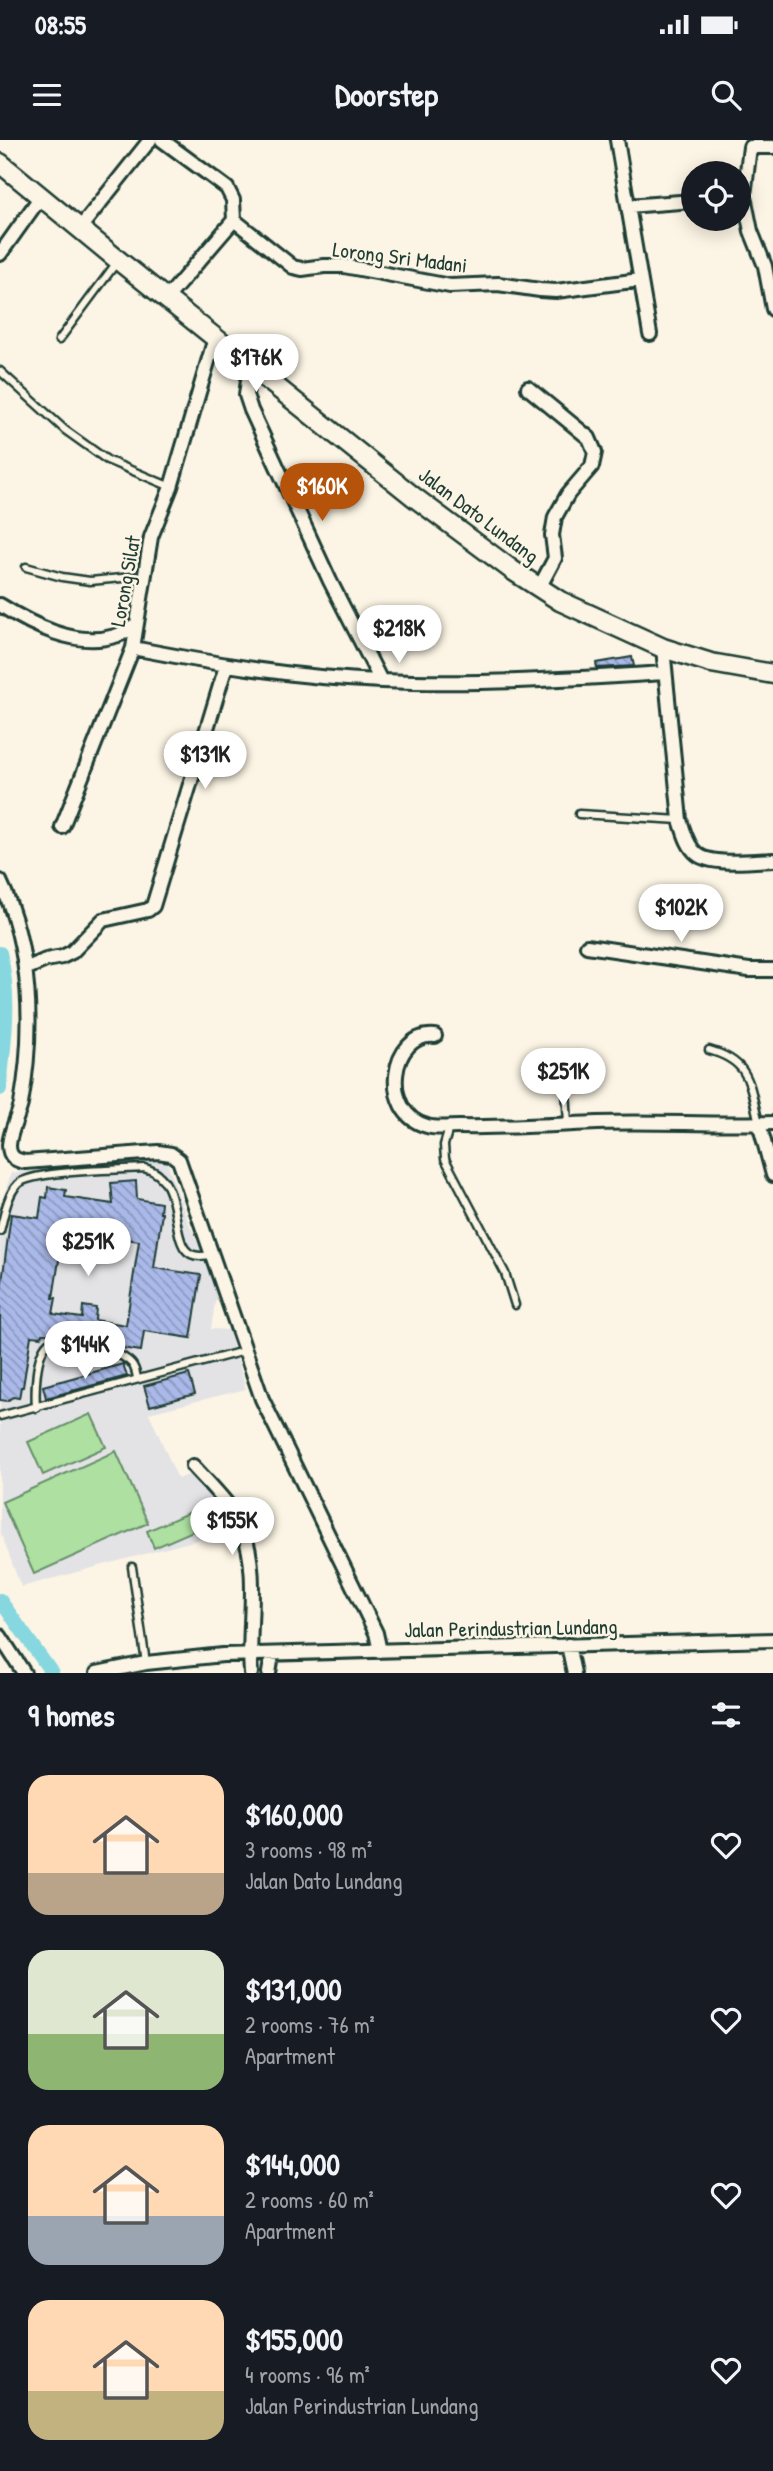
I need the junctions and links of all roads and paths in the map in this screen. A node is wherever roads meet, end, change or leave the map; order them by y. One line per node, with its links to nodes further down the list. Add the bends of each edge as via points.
1 (150, 140): 12 (street)
2 (162, 140): 11 (street, via 227,188)
3 (617, 140): 10 (street)
4 (750, 143): 5 (street); 6 (street)
5 (773, 147)
6 (747, 161)
7 (0, 163): 8 (main road, Jalan Dato Lundang)
8 (42, 195): 12 (main road, Jalan Dato Lundang); 14 (street)
9 (681, 202): 10 (street)
10 (628, 206): 16 (street)
11 (234, 220): 16 (street, Lorong Sri Madani, via 302,270 344,266 450,286 498,284 540,290); 17 (street)
12 (80, 228): 15 (main road, Jalan Dato Lundang)
13 (751, 231): 18 (street, via 765,266)
14 (0, 254)
15 (118, 260): 17 (main road, Jalan Dato Lundang); 21 (lane)
16 (640, 280): 19 (street)
17 (166, 299): 20 (main road, Jalan Dato Lundang)
18 (773, 309)
19 (650, 334)
20 (215, 338): 22 (main road, Jalan Dato Lundang); 25 (street, Lorong Silat)
21 (59, 340)
22 (250, 365): 28 (main road, Jalan Dato Lundang, via 456,530); 36 (street, via 246,395 251,410)
23 (0, 371): 25 (lane, via 65,430 107,460)
24 (528, 388): 28 (street, via 589,438 595,452 592,466 555,517 555,558)
25 (171, 487): 27 (street, Lorong Silat, via 150,537)
26 (26, 567): 27 (lane, via 90,581)
27 (143, 576): 30 (street, Lorong Silat)
28 (539, 588): 32 (main road, Jalan Dato Lundang)
29 (0, 605): 30 (street, via 23,619 71,636 115,636)
30 (135, 626): 31 (street, Lorong Silat)
31 (133, 648): 33 (street); 39 (street, Lorong Silat)
32 (663, 648): 34 (street); 35 (main road, Jalan Dato Lundang, via 711,663)
33 (226, 666): 36 (street); 43 (street, via 153,906 107,918 72,952)
34 (664, 673): 36 (street, via 511,681); 38 (street)
35 (773, 674)
36 (381, 681)
37 (579, 814): 38 (lane)
38 (680, 820): 40 (street, via 698,855 716,861)
39 (62, 827)
40 (773, 860)
41 (0, 881): 43 (street)
42 (587, 947): 44 (street)
43 (25, 970): 53 (street, via 29,1017 21,1105 9,1144 12,1157 25,1161 171,1154 179,1160)
44 (773, 970)
45 (435, 1036): 50 (street, via 419,1037 410,1044 395,1073 396,1090 412,1119 427,1126)
46 (709, 1050): 48 (lane, via 741,1065)
47 (565, 1072): 49 (lane)
48 (766, 1123): 49 (street); 51 (street)
49 (568, 1124): 50 (street)
50 (449, 1127): 54 (lane, via 445,1159 505,1273)
51 (773, 1175)
52 (0, 1231): 53 (lane, via 10,1196 23,1181 55,1174 144,1168 168,1188 183,1248 200,1258)
53 (212, 1254): 55 (street)
54 (514, 1305)
55 (244, 1351): 56 (lane); 64 (street, via 267,1411 376,1633)
56 (137, 1378): 57 (lane); 57 (lane, via 134,1366 120,1355 60,1338 48,1343 41,1355)
57 (36, 1408): 58 (lane)
58 (0, 1416)
59 (193, 1466): 65 (street, via 243,1530 252,1605)
60 (132, 1567): 67 (lane)
61 (0, 1636): 68 (street)
62 (773, 1640): 63 (street, Jalan Perindustrian Lundang)
63 (568, 1646): 64 (street, Jalan Perindustrian Lundang); 72 (street)
64 (380, 1651): 66 (street, Jalan Perindustrian Lundang)
65 (250, 1655): 66 (street, Jalan Perindustrian Lundang); 67 (street, Jalan Perindustrian Lundang); 70 (street)
66 (272, 1655): 71 (street)
67 (146, 1663): 69 (street, Jalan Perindustrian Lundang)
68 (24, 1673)
69 (97, 1673)
70 (251, 1673)
71 (269, 1673)
72 (574, 1673)

